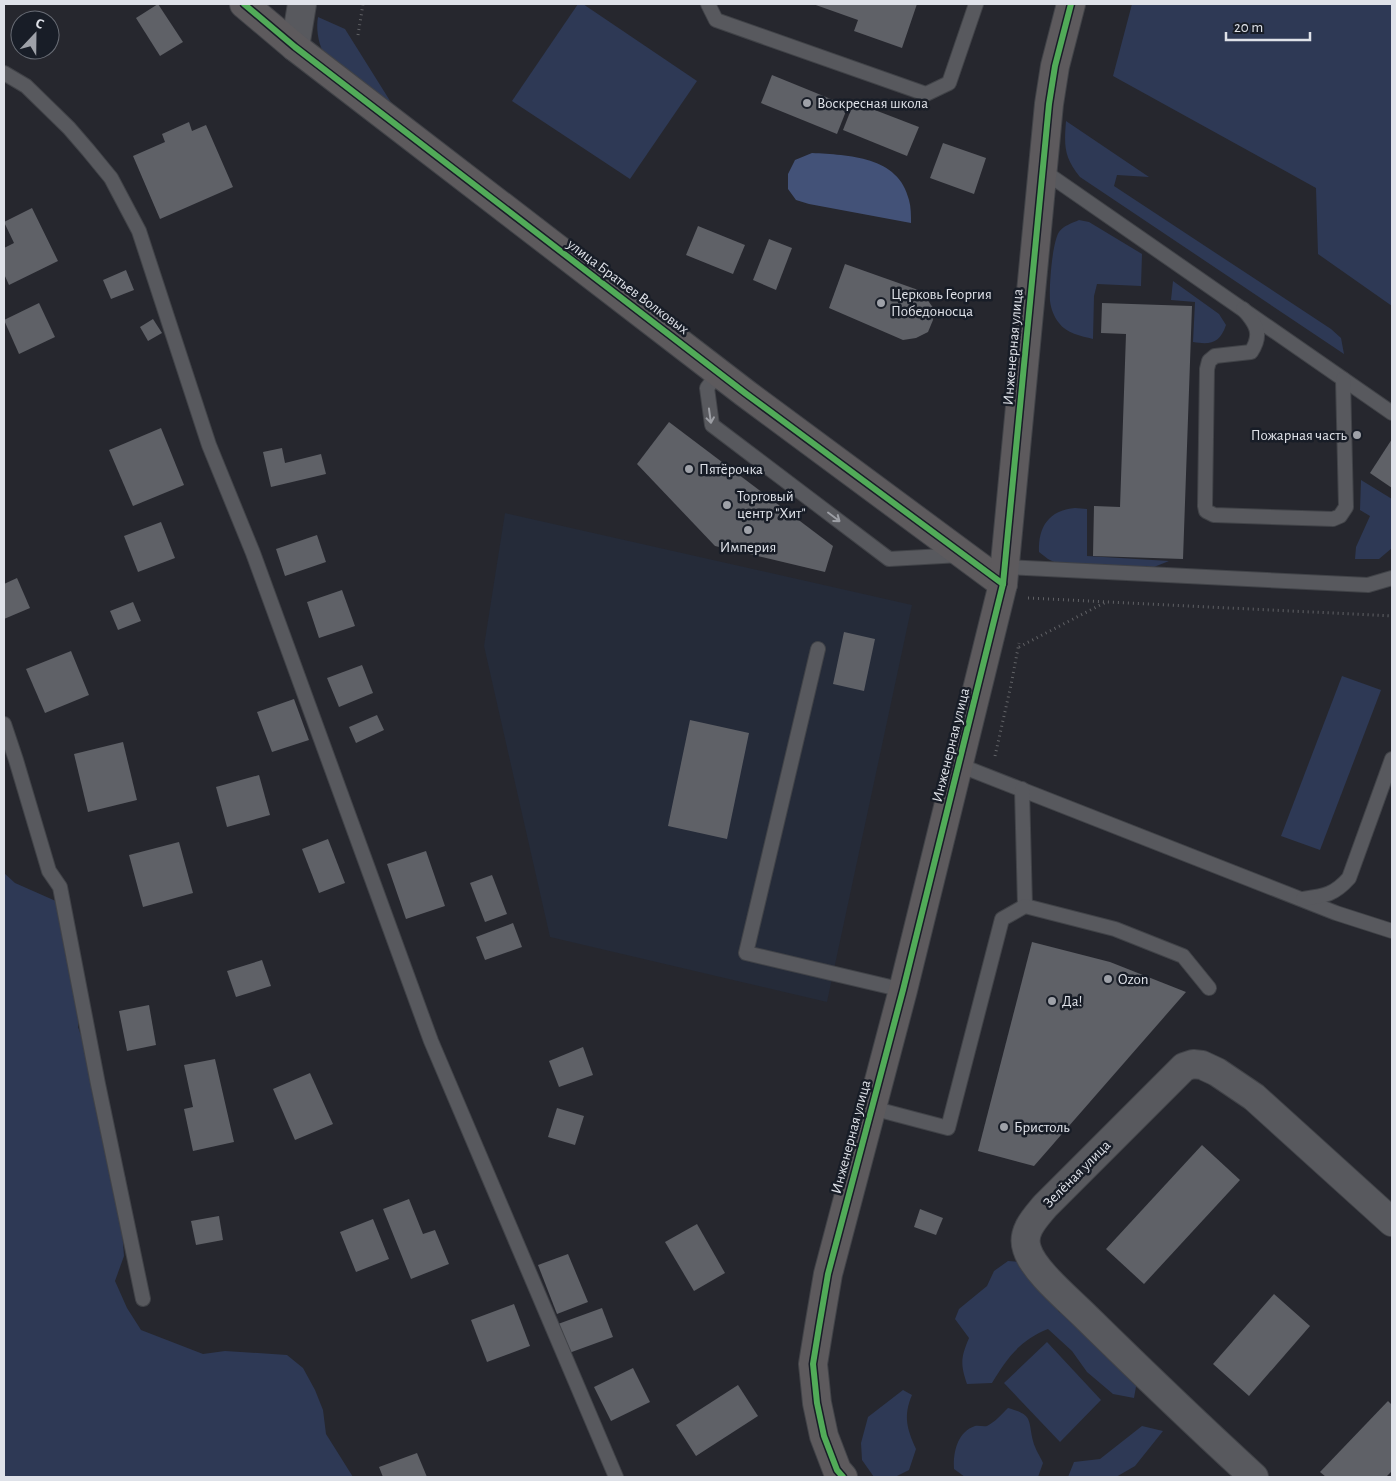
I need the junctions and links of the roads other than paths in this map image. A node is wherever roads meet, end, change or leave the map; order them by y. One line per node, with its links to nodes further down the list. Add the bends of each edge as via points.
1 (244, 4): 6 (street, улица Братьев Волковых)
2 (302, 4): 6 (street)
3 (708, 4): 4 (lane, via 716,20 926,94 949,83)
4 (976, 4)
5 (1071, 4): 8 (street, Инженерная улица, via 1055,66)
6 (295, 47): 10 (street, улица Братьев Волковых)
7 (4, 73): 30 (lane, via 26,86 88,150 111,178 139,231 210,445 253,553 431,1042)
8 (1042, 170): 9 (lane); 15 (street, Инженерная улица)
9 (1243, 309): 11 (lane); 11 (lane, via 1258,330 1257,344 1251,352 1214,356 1206,369 1206,511 1214,515 1333,519 1340,516 1346,506)
10 (719, 372): 13 (street, улица Братьев Волковых); 13 (lane, one-way to 13, via 707,388 712,425 889,559)
11 (1343, 379): 12 (lane)
12 (1392, 413)
13 (964, 555): 15 (street, улица Братьев Волковых)
14 (1392, 578): 15 (lane, via 1368,585)
15 (1002, 583): 19 (street, Инженерная улица)
16 (818, 649): 25 (lane, via 746,953)
17 (4, 724): 28 (lane, via 49,871 60,887)
18 (1392, 759): 21 (lane, via 1349,878 1330,894)
19 (959, 765): 20 (lane); 25 (street, Инженерная улица)
20 (1022, 789): 21 (lane); 22 (lane)
21 (1302, 899): 23 (lane)
22 (1025, 906): 24 (lane, via 1115,929 1183,956); 26 (lane, via 1002,919 948,1128)
23 (1392, 930)
24 (1209, 988)
25 (903, 990): 26 (street, Инженерная улица)
26 (872, 1108): 29 (street, Инженерная улица, via 828,1274 813,1364 816,1403)
27 (1392, 1222): 31 (street, Зелёная улица, via 1254,1097 1217,1072 1194,1064 1184,1067 1032,1221 1026,1235 1027,1251 1044,1275)
28 (143, 1299)
29 (836, 1475)
30 (616, 1477)
31 (1254, 1477)

